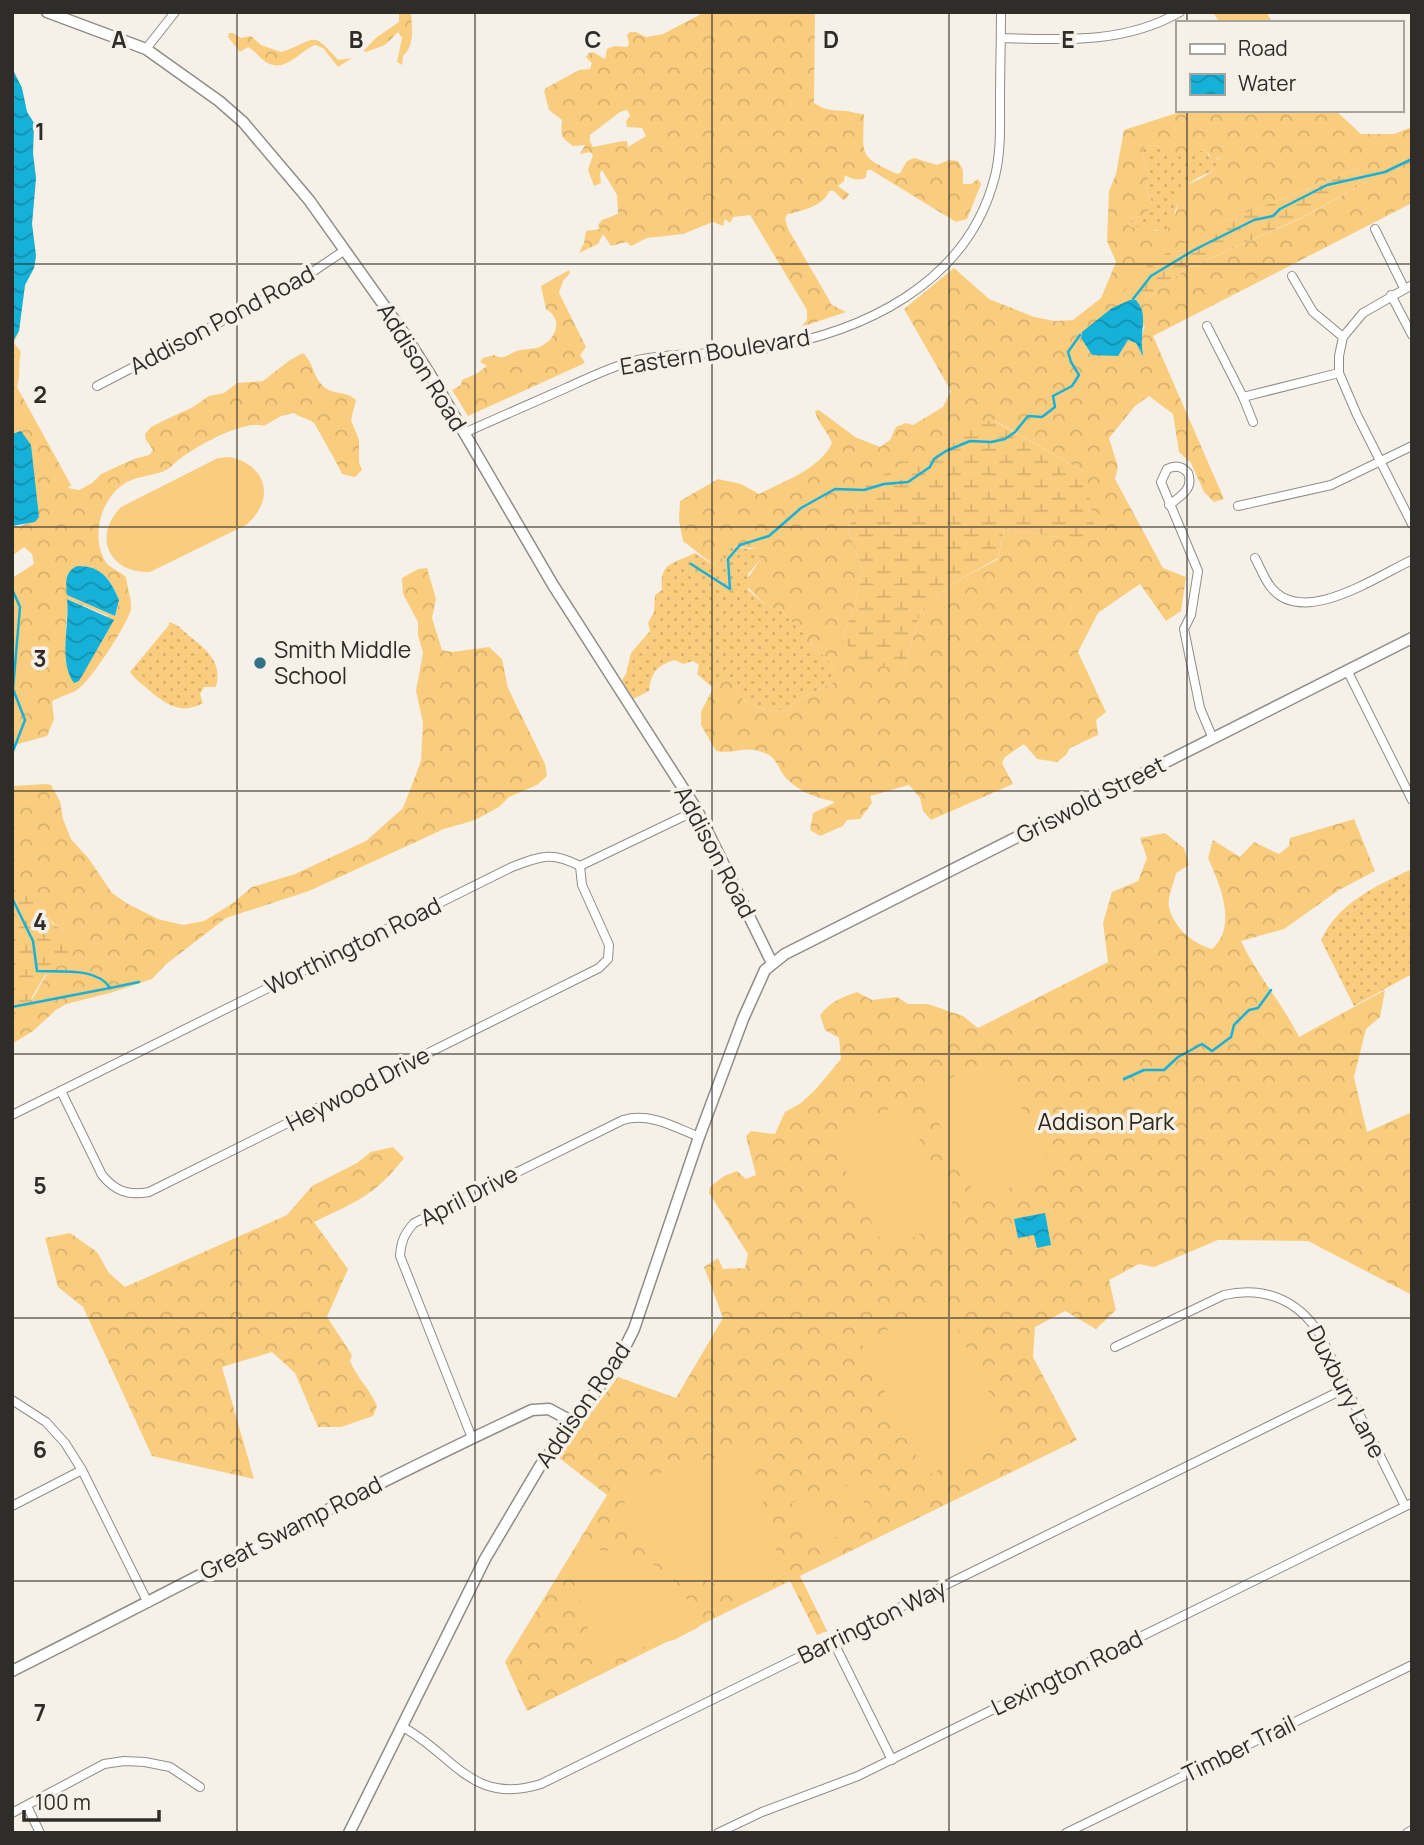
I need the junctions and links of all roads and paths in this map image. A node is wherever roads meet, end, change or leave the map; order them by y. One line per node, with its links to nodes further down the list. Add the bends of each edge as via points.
1 (47, 12): 6 (main road, Addison Road)
2 (175, 12): 6 (street)
3 (1001, 12): 5 (street, Eastern Boulevard)
4 (1180, 12): 5 (street, via 1150,26 1102,38)
5 (1001, 38): 19 (street, Eastern Boulevard, via 995,177 962,244 939,273 910,296 867,319 794,342 629,362)
6 (146, 49): 8 (main road, Addison Road, via 243,122)
7 (1375, 229): 10 (street)
8 (345, 250): 16 (street, Addison Pond Road, via 299,281); 19 (main road, Addison Road, via 405,335)
9 (1292, 276): 14 (street, via 1313,312)
10 (1408, 287): 11 (street)
11 (1391, 295): 13 (street); 14 (street, via 1363,313)
12 (1207, 326): 17 (street)
13 (1412, 335)
14 (1343, 337): 15 (street)
15 (1339, 373): 17 (street); 21 (street)
16 (97, 386)
17 (1243, 397): 18 (street)
18 (1253, 422)
19 (464, 433): 31 (main road, Addison Road, via 572,617)
20 (1412, 446): 21 (street)
21 (1380, 462): 23 (street, via 1331,485); 24 (street)
22 (1169, 505): 22 (street, via 1190,484 1181,467 1162,475); 29 (street, via 1198,572 1184,629 1200,708)
23 (1238, 506)
24 (1412, 524)
25 (1255, 558): 26 (street, via 1281,596 1311,604)
26 (1412, 559)
27 (1412, 638): 28 (main road, Griswold Street)
28 (1348, 672): 29 (main road, Griswold Street); 30 (street)
29 (1213, 738): 33 (main road, Griswold Street)
30 (1412, 800)
31 (697, 810): 32 (street); 33 (main road, Addison Road)
32 (580, 866): 34 (street, Worthington Road, via 561,856 540,856 512,867); 34 (street, Heywood Drive, via 582,885 609,945 608,959 599,968 149,1192 123,1193 111,1186)
33 (772, 963): 36 (main road, Addison Road, via 750,1001)
34 (61, 1091): 35 (street, Worthington Road)
35 (12, 1115)
36 (699, 1137): 40 (main road, Addison Road, via 634,1329 620,1357); 41 (street, April Drive, via 648,1117 623,1119 414,1223 406,1232 400,1256)
37 (1115, 1347): 38 (street, Duxbury Lane, via 1215,1298 1262,1292 1287,1301 1308,1318)
38 (1346, 1388): 43 (street, Duxbury Lane); 46 (street, Barrington Way)
39 (12, 1400): 42 (street, via 46,1422)
40 (573, 1422): 41 (main road, Great Swamp Road, via 553,1410 538,1408); 49 (main road, Addison Road, via 540,1466 485,1559)
41 (472, 1438): 45 (main road, Great Swamp Road)
42 (82, 1471): 44 (street); 45 (street)
43 (1408, 1504): 50 (street, Lexington Road)
44 (12, 1506)
45 (148, 1603): 48 (main road, Great Swamp Road)
46 (833, 1641): 49 (street, Barrington Way, via 550,1780 522,1789 502,1790 474,1781); 50 (street)
47 (1412, 1665): 57 (street, Timber Trail)
48 (12, 1671)
49 (401, 1727): 55 (main road, Addison Road)
50 (892, 1760): 56 (street, Lexington Road)
51 (200, 1787): 52 (street, via 170,1767 124,1761 104,1764)
52 (27, 1806): 53 (street); 54 (street)
53 (12, 1813)
54 (40, 1833)
55 (349, 1833)
56 (718, 1833)
57 (1066, 1833)

